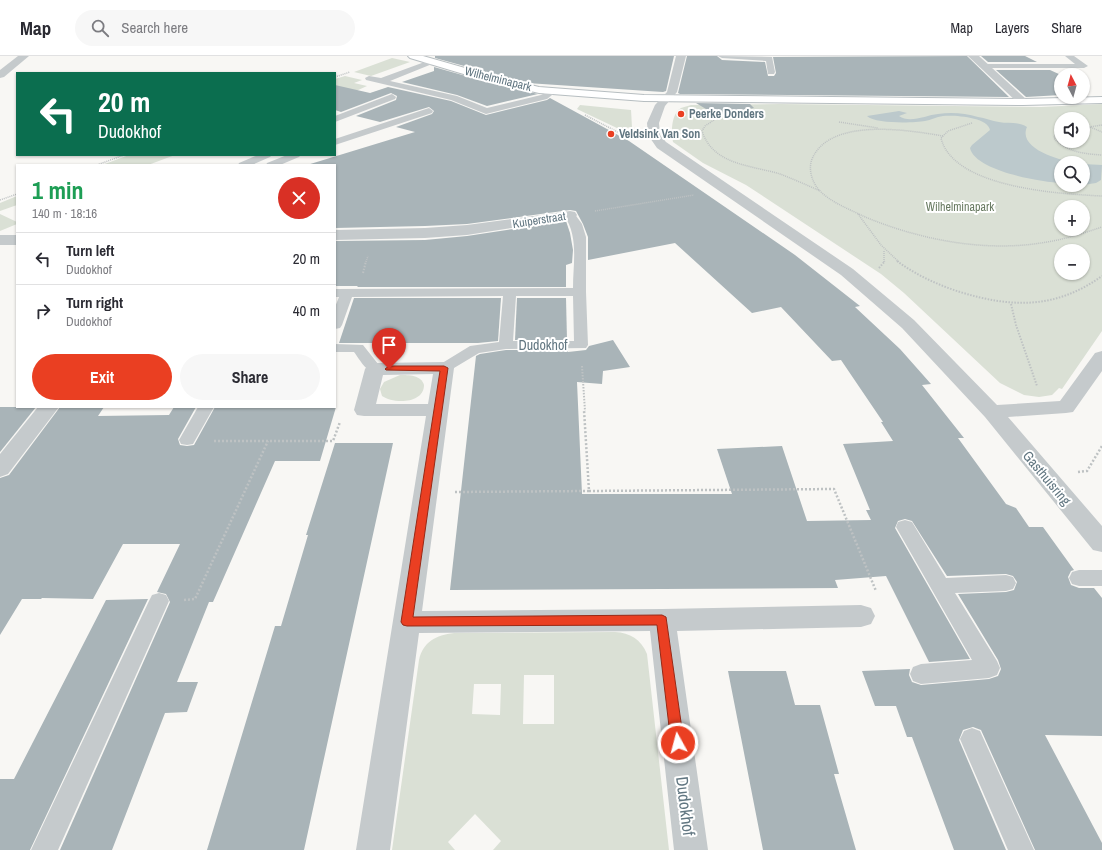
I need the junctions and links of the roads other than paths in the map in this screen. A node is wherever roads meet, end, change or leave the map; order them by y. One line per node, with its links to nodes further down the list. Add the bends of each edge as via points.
1 (24, 56): 10 (street)
2 (413, 56): 7 (street, Wilhelminapark)
3 (681, 56): 15 (street, via 671,93)
4 (722, 56): 9 (lane, via 769,59)
5 (973, 56): 8 (street)
6 (1069, 56): 8 (lane, via 1084,66)
7 (433, 62): 12 (lane); 13 (street, Wilhelminapark, via 505,83)
8 (983, 66): 17 (street)
9 (771, 72)
10 (0, 75)
11 (369, 78): 12 (lane)
12 (382, 81): 13 (lane, via 454,98 486,111)
13 (556, 92): 15 (street, Wilhelminapark, via 598,98)
14 (392, 97): 19 (lane)
15 (665, 100): 17 (street, Wilhelminapark); 41 (street, via 653,122 653,135 656,140 674,155 847,272 942,358)
16 (1102, 100): 17 (street, Wilhelminapark)
17 (1023, 102)
18 (429, 111): 20 (lane)
19 (336, 119)
20 (336, 142)
21 (265, 156): 23 (lane)
22 (294, 156): 24 (lane)
23 (245, 164)
24 (274, 164)
25 (570, 215): 26 (street, Kuiperstraat, via 467,230); 29 (lane, via 580,237)
26 (336, 235)
27 (0, 240): 28 (street)
28 (16, 240)
29 (579, 292): 31 (lane); 33 (lane, Dudokhof, via 581,346)
30 (347, 293): 31 (lane); 32 (lane)
31 (510, 293): 33 (lane, Dudokhof)
32 (336, 322)
33 (506, 346): 36 (lane, via 475,349)
34 (336, 348): 37 (lane, via 358,348)
35 (1102, 357): 41 (street, via 1066,407)
36 (444, 368): 37 (street); 40 (street)
37 (375, 369): 40 (street, via 364,410)
38 (48, 408): 43 (street)
39 (205, 408): 42 (lane)
40 (438, 410): 53 (street)
41 (992, 412): 45 (street, Gasthuisring)
42 (187, 440)
43 (0, 469)
44 (905, 527): 49 (lane)
45 (1102, 543)
46 (1079, 578): 47 (lane)
47 (1102, 578)
48 (1006, 583): 49 (lane)
49 (940, 586): 54 (lane, via 989,668)
50 (159, 601): 56 (lane)
51 (861, 616): 52 (street)
52 (662, 620): 53 (street); 58 (street, Dudokhof)
53 (407, 622): 57 (street)
54 (921, 674)
55 (972, 739): 59 (lane)
56 (44, 850)
57 (373, 850)
58 (691, 850)
59 (1021, 850)

